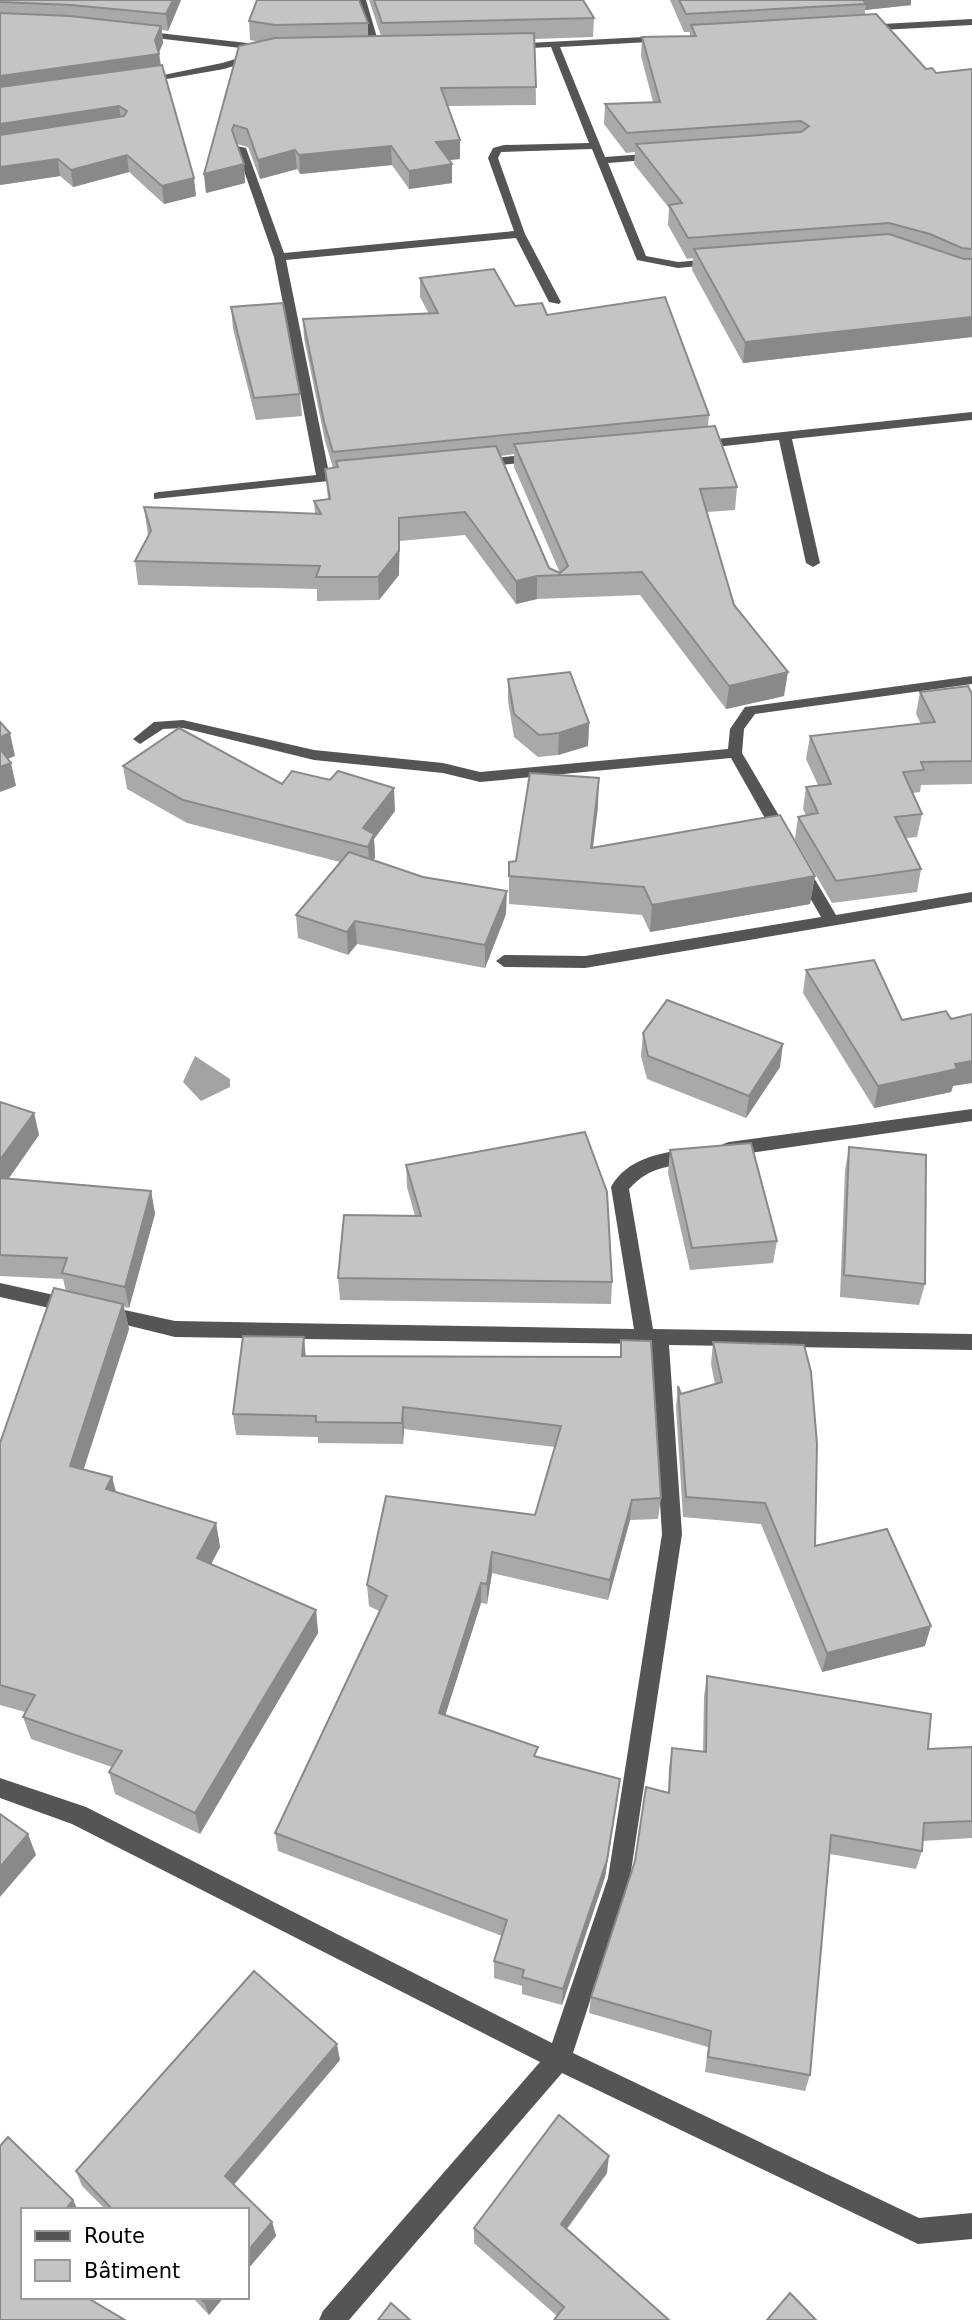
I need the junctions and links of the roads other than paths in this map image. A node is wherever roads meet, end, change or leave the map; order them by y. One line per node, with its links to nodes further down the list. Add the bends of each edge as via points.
1 (362, 0): 9 (street)
2 (972, 22): 3 (street)
3 (847, 29)
4 (125, 32): 11 (street, via 276,50 224,66)
5 (680, 38): 6 (street)
6 (555, 45): 7 (street); 12 (street)
7 (500, 46)
8 (365, 49): 9 (street)
9 (378, 49): 10 (street)
10 (391, 49)
11 (127, 83)
12 (596, 146): 15 (street); 16 (street, via 497,150 493,158)
13 (242, 148): 17 (street)
14 (667, 156): 15 (street)
15 (601, 160): 18 (street, via 641,258 677,265)
16 (520, 234): 17 (street); 19 (street)
17 (280, 257): 26 (street)
18 (733, 260)
19 (555, 302)
20 (972, 416): 21 (street)
21 (785, 437): 22 (street); 28 (street)
22 (677, 446)
23 (555, 456): 24 (street, via 504,467)
24 (474, 463)
25 (364, 474): 26 (street)
26 (323, 477): 27 (street)
27 (159, 496)
28 (813, 563)
29 (972, 680): 31 (street, via 750,710 737,729)
30 (140, 739): 31 (street, via 159,724 183,724 314,755 443,768 480,777)
31 (735, 753): 33 (street)
32 (972, 897): 33 (street)
33 (831, 920): 34 (street, via 584,962)
34 (504, 961)
35 (972, 1115): 37 (street, via 651,1160 633,1171 620,1187)
36 (0, 1290): 37 (street, via 175,1329)
37 (652, 1336): 38 (street); 40 (street, via 672,1534 619,1878)
38 (972, 1342)
39 (0, 1788): 40 (street, via 78,1815)
40 (559, 2059): 41 (street, via 918,2231); 42 (street)
41 (972, 2226)
42 (332, 2320)

